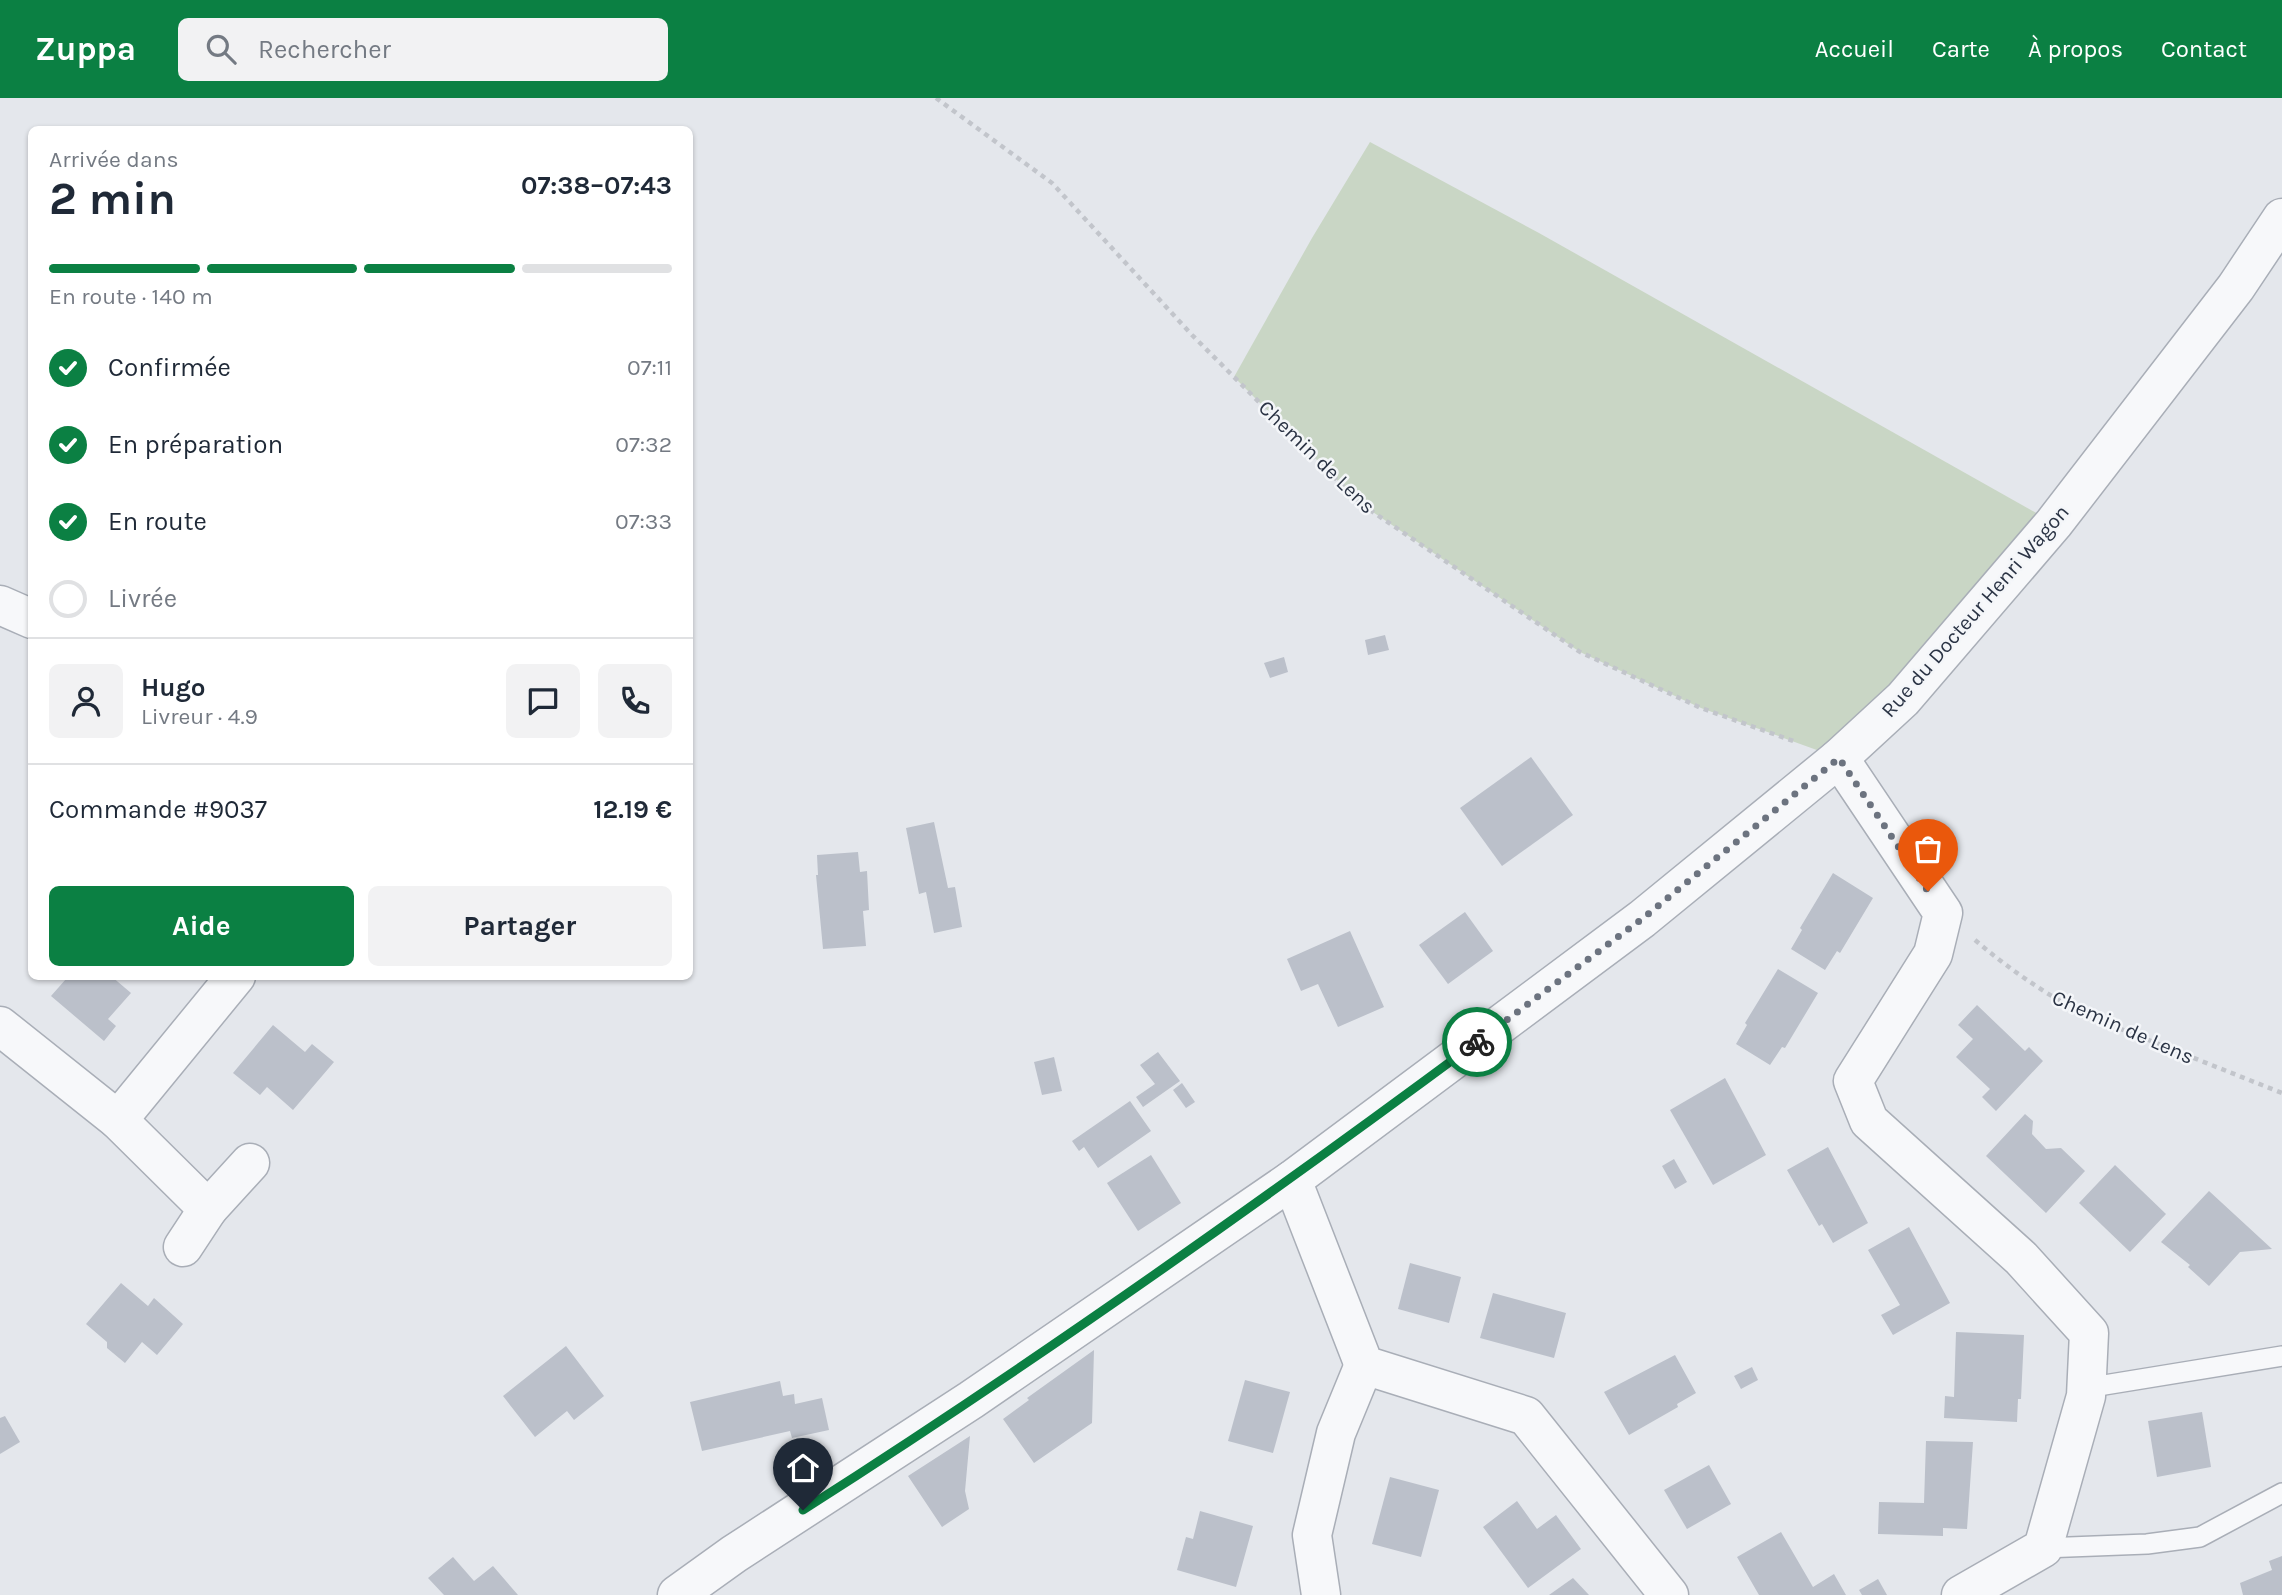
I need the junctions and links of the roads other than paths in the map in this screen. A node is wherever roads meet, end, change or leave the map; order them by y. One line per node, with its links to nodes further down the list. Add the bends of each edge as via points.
1 (2282, 218): 4 (street, Rue du Docteur Henri Wagon, via 2228,297 2054,523 1902,699)
2 (0, 605): 3 (street)
3 (28, 617)
4 (1839, 758): 9 (street, Rue du Docteur Henri Wagon, via 1642,919); 14 (street, via 1943,913 1933,954 1853,1081 1868,1121 2021,1258 2089,1333)
5 (233, 980): 7 (street)
6 (0, 1026): 7 (street)
7 (118, 1121): 10 (street)
8 (250, 1163): 10 (street)
9 (1292, 1180): 13 (street); 17 (street, Rue du Docteur Henri Wagon)
10 (208, 1209): 11 (street)
11 (183, 1247)
12 (2282, 1356): 14 (lane)
13 (1364, 1365): 18 (street, via 1336,1433 1312,1535); 19 (street, via 1526,1416)
14 (2086, 1388): 16 (street)
15 (2282, 1493): 16 (lane, via 2200,1537)
16 (2043, 1548): 20 (street)
17 (677, 1595)
18 (1321, 1595)
19 (1669, 1595)
20 (1961, 1595)

